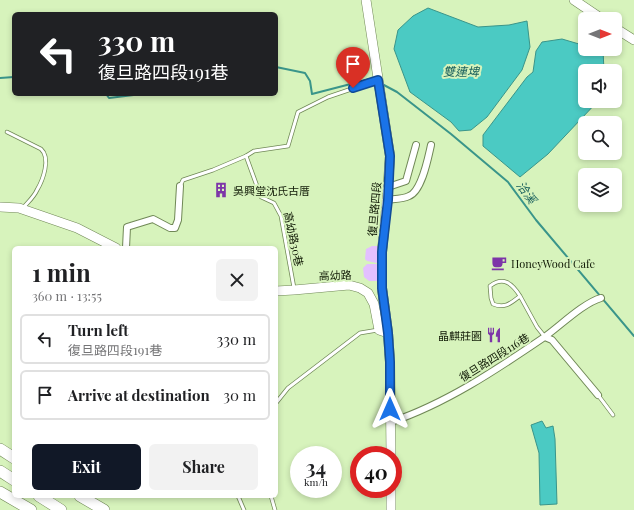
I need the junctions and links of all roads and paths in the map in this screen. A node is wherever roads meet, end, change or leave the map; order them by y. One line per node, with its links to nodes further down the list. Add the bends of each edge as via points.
1 (366, 0): 6 (street, 復旦路四段)
2 (574, 0): 3 (street)
3 (592, 12)
4 (622, 32): 5 (street)
5 (634, 40)
6 (378, 79): 10 (lane, via 328,97 298,112 288,146 254,151); 12 (street, 復旦路四段, via 390,156)
7 (7, 132): 15 (lane, via 45,153 44,171 37,191)
8 (416, 145): 12 (street, via 406,181)
9 (431, 145): 13 (street, via 416,192 410,196)
10 (246, 156): 11 (lane, via 183,180); 18 (lane, 高幼路30巷, via 261,196 274,203 281,216)
11 (180, 186): 17 (street, via 178,220 175,228 153,219 127,227)
12 (388, 187): 13 (street, 復旦路四段)
13 (388, 200): 22 (street, 復旦路四段, via 382,252)
14 (0, 207): 15 (street)
15 (22, 209): 16 (street, via 77,228)
16 (112, 246)
17 (126, 246)
18 (294, 290): 19 (street, 高幼路); 22 (street, 高幼路, via 348,285 360,288 368,294 374,304)
19 (278, 291)
20 (520, 296): 20 (lane, via 510,304 499,306 493,304 490,286 502,281 510,283); 23 (lane)
21 (601, 298): 23 (street, 復旦路四段116巷, via 583,308)
22 (384, 332): 25 (lane, via 360,333 288,388); 27 (street, 復旦路四段)
23 (545, 337): 24 (street, via 552,340); 27 (street, 復旦路四段116巷, via 467,386 416,414)
24 (598, 396): 26 (lane)
25 (278, 400)
26 (613, 415)
27 (391, 422): 28 (street, 復旦路四段)
28 (391, 446)
29 (0, 450): 30 (highway)
30 (12, 457)
31 (0, 471): 32 (highway)
32 (12, 479)
33 (0, 492): 39 (highway)
34 (42, 498): 40 (highway)
35 (83, 498): 41 (highway)
36 (239, 498): 42 (lane)
37 (272, 498): 43 (lane)
38 (391, 498): 44 (street)
39 (31, 510)
40 (60, 510)
41 (104, 510)
42 (244, 510)
43 (275, 510)
44 (391, 510)

